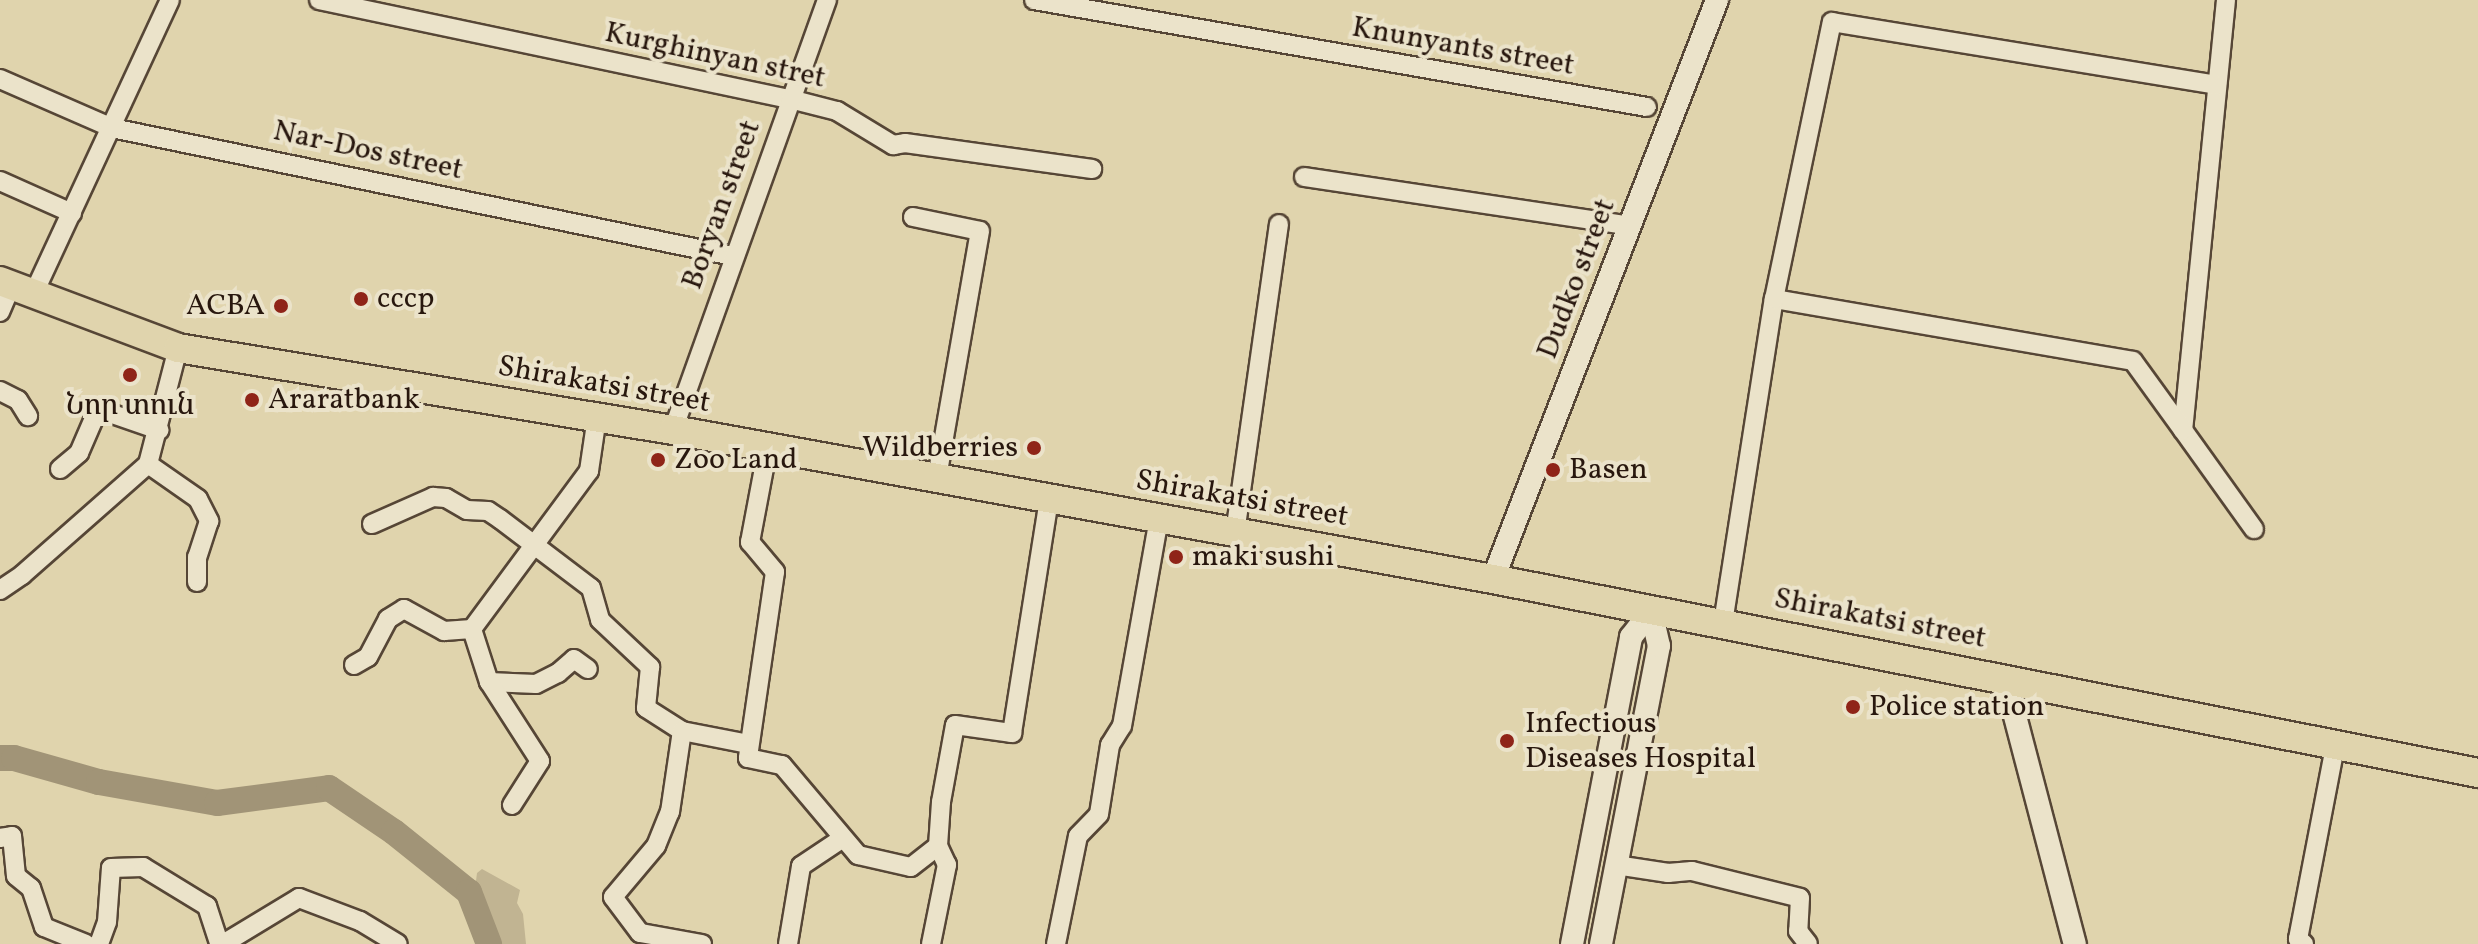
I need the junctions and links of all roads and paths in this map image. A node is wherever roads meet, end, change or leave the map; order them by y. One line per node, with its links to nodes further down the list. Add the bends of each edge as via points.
1 (170, 0): 11 (street)
2 (319, 0): 9 (street, Kurghinyan stret)
3 (827, 0): 9 (street, Boryan street)
4 (1034, 0): 10 (street, Knunyants street)
5 (1717, 0): 18 (street, Dudko street)
6 (2226, 0): 8 (street)
7 (0, 79): 11 (street, Nar-Dos street)
8 (2217, 85): 21 (street, via 1832,22); 29 (street)
9 (790, 99): 12 (street, Kurghinyan stret, via 837,111 893,145); 19 (street, Boryan street)
10 (1647, 107)
11 (112, 128): 15 (street); 19 (street, Nar-Dos street)
12 (1092, 169)
13 (1304, 177): 18 (street)
14 (0, 181): 15 (street)
15 (72, 213): 20 (street)
16 (913, 217): 33 (street, via 980,231)
17 (1279, 224): 38 (street)
18 (1630, 226): 40 (street, Dudko street)
19 (733, 256): 28 (street, Boryan street)
20 (15, 287): 22 (street); 23 (main road, Shirakatsi street)
21 (1774, 299): 29 (street, via 2133,361); 44 (street)
22 (0, 312)
23 (178, 348): 26 (main road, Shirakatsi street); 27 (street)
24 (0, 391): 25 (street, via 18,400)
25 (28, 416)
26 (597, 417): 28 (main road, Shirakatsi street); 39 (street, via 589,471)
27 (159, 430): 31 (street); 32 (street, via 98,409 79,453)
28 (673, 430): 30 (main road, Shirakatsi street)
29 (2183, 430): 37 (street)
30 (768, 447): 33 (main road, Shirakatsi street); 51 (street, via 750,542 775,572)
31 (148, 464): 41 (street, via 198,499 216,523 197,557); 42 (street)
32 (60, 469)
33 (937, 478): 34 (main road, Shirakatsi street)
34 (1049, 499): 35 (main road, Shirakatsi street); 59 (street, via 1012,733 955,725)
35 (1159, 519): 38 (main road, Shirakatsi street); 69 (street, via 1122,726 1110,745 1099,814 1078,836)
36 (372, 524): 39 (street, via 433,497 446,498 467,510 488,511)
37 (2254, 529)
38 (1235, 533): 40 (main road, Shirakatsi street)
39 (535, 547): 45 (street); 50 (street, via 591,588 600,620 650,667 646,708)
40 (1493, 579): 43 (main road, Shirakatsi street)
41 (197, 582)
42 (0, 590)
43 (1651, 611): 44 (main road, Shirakatsi street); 55 (street, via 1631,637); 56 (street, via 1659,646)
44 (1723, 623): 48 (main road, Shirakatsi street)
45 (472, 629): 46 (street, via 444,631 404,609 388,619 368,657); 49 (street)
46 (354, 665)
47 (588, 669): 49 (street, via 574,659 536,684)
48 (2005, 678): 52 (main road, Shirakatsi street); 73 (street)
49 (489, 682): 54 (street, via 540,761)
50 (682, 731): 51 (street); 61 (street, via 670,812 656,846 613,897)
51 (748, 744): 58 (street, via 748,758 782,765)
52 (2335, 746): 53 (main road, Shirakatsi street); 74 (street, via 2298,939)
53 (2478, 773)
54 (512, 805)
55 (1597, 805): 56 (street); 70 (street)
56 (1626, 811): 60 (street)
57 (0, 838): 62 (street, via 12,836 16,876 31,888 44,927)
58 (843, 838): 59 (street, via 858,855 911,867); 67 (street, via 801,866)
59 (938, 846): 68 (street, via 947,865)
60 (1616, 865): 71 (street); 72 (street, via 1692,871 1800,898 1798,931)
61 (642, 938): 66 (street)
62 (86, 944)
63 (99, 944): 64 (street, via 107,922 111,868 143,867 207,906)
64 (221, 944): 65 (street, via 299,898 360,921)
65 (398, 944)
66 (702, 944)
67 (788, 944)
68 (931, 944)
69 (1056, 944)
70 (1572, 944)
71 (1601, 944)
72 (1808, 944)
73 (2075, 944)
74 (2304, 944)

